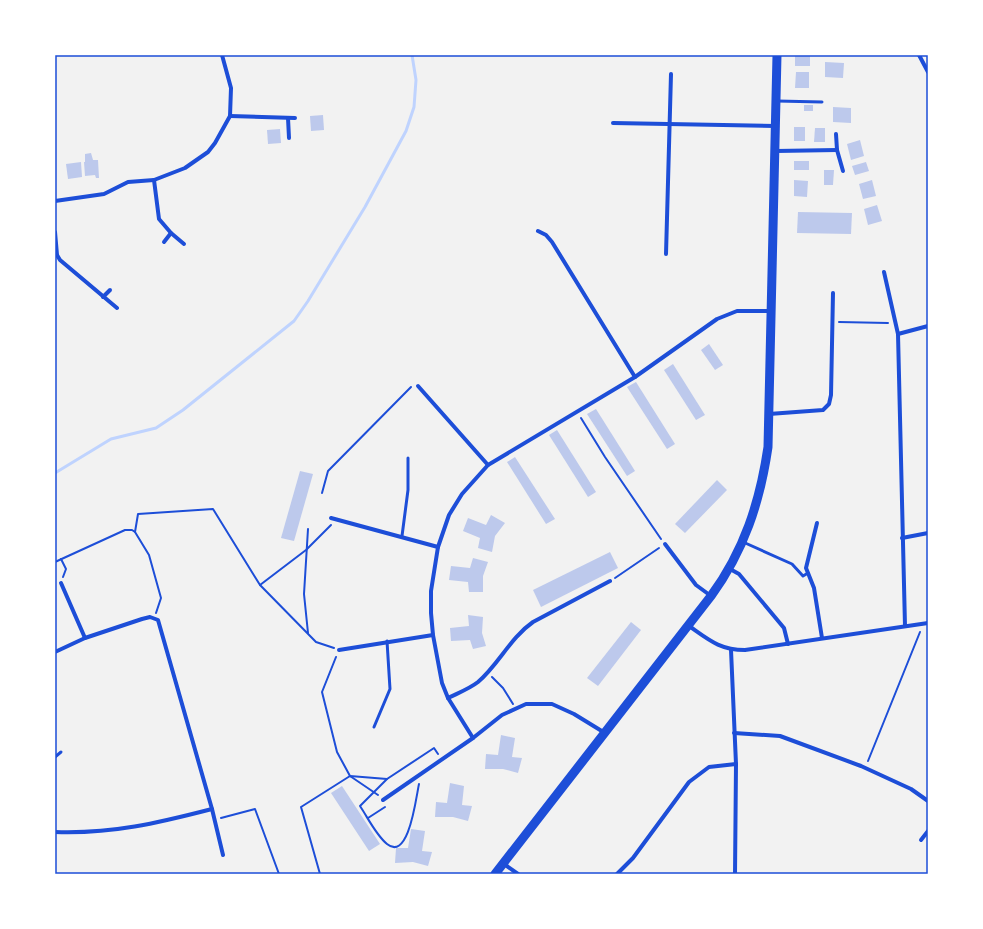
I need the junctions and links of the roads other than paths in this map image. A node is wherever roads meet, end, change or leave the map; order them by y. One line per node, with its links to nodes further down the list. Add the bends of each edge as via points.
1 (222, 55): 8 (street, via 231,88)
2 (777, 55): 6 (main road)
3 (919, 55): 4 (street)
4 (928, 72)
5 (671, 74): 12 (street)
6 (777, 101): 7 (lane); 13 (main road)
7 (822, 102)
8 (230, 116): 9 (street); 19 (street, via 224,130 208,152 185,168)
9 (288, 118): 10 (street); 15 (street)
10 (295, 118)
11 (614, 123): 12 (street)
12 (670, 124): 13 (street); 26 (street)
13 (776, 126): 17 (main road)
14 (836, 134): 16 (street)
15 (289, 138)
16 (837, 150): 17 (street); 18 (street)
17 (776, 151): 32 (main road)
18 (843, 171)
19 (154, 180): 20 (street, via 128,182 104,194); 23 (street, via 159,219)
20 (55, 201)
21 (55, 232): 30 (street, via 57,255 60,260)
22 (538, 232): 35 (street, via 546,235 552,242)
23 (171, 233): 24 (street); 25 (street)
24 (164, 242)
25 (184, 244)
26 (666, 254)
27 (884, 272): 34 (street)
28 (110, 290): 30 (street)
29 (833, 293): 37 (street, via 832,395 829,404 823,410)
30 (103, 297): 31 (street)
31 (117, 308)
32 (772, 311): 35 (street, via 737,311 727,314); 37 (main road)
33 (928, 326): 34 (street)
34 (898, 334): 44 (street)
35 (635, 377): 39 (street)
36 (418, 386): 39 (street)
37 (769, 414): 45 (main road, via 768,447 762,487)
38 (408, 458): 43 (lane, via 408,490)
39 (488, 465): 47 (street, via 470,483 454,506)
40 (333, 519): 43 (street)
41 (817, 522): 49 (street, via 806,568)
42 (928, 533): 44 (street)
43 (402, 536): 47 (street)
44 (902, 538): 55 (street)
45 (743, 542): 48 (main road); 49 (lane, via 792,564 803,576)
46 (664, 544): 52 (street, via 696,585)
47 (438, 547): 56 (street, via 431,591)
48 (730, 569): 52 (main road); 60 (street, via 740,574 784,628)
49 (808, 573): 58 (street, via 814,588)
50 (610, 581): 64 (street, via 543,615 523,629 478,682)
51 (61, 583): 57 (street)
52 (711, 596): 54 (main road)
53 (926, 623): 55 (street)
54 (689, 626): 62 (street, via 717,646); 66 (main road)
55 (905, 626): 58 (street)
56 (433, 635): 59 (street); 64 (street, via 442,683)
57 (85, 638): 63 (street); 74 (street, via 150,617 160,622)
58 (822, 638): 60 (street)
59 (387, 641): 61 (street); 65 (lane, via 390,689)
60 (788, 644): 62 (street)
61 (339, 650)
62 (731, 650): 67 (street)
63 (55, 652)
64 (448, 698): 68 (street)
65 (374, 726)
66 (605, 733): 68 (street, via 552,704 538,703 526,704 502,715); 79 (main road)
67 (734, 734): 71 (street); 73 (street, via 780,736 866,768 911,789)
68 (473, 738): 72 (street)
69 (61, 752): 70 (lane)
70 (55, 757)
71 (736, 764): 82 (street, via 710,767 689,782 633,858); 83 (street)
72 (383, 800)
73 (928, 801)
74 (212, 809): 76 (street, via 114,831); 78 (street)
75 (928, 831): 77 (street)
76 (55, 832)
77 (921, 840)
78 (223, 855)
79 (504, 863): 80 (main road); 81 (street)
80 (495, 874)
81 (518, 874)
82 (617, 874)
83 (735, 874)

